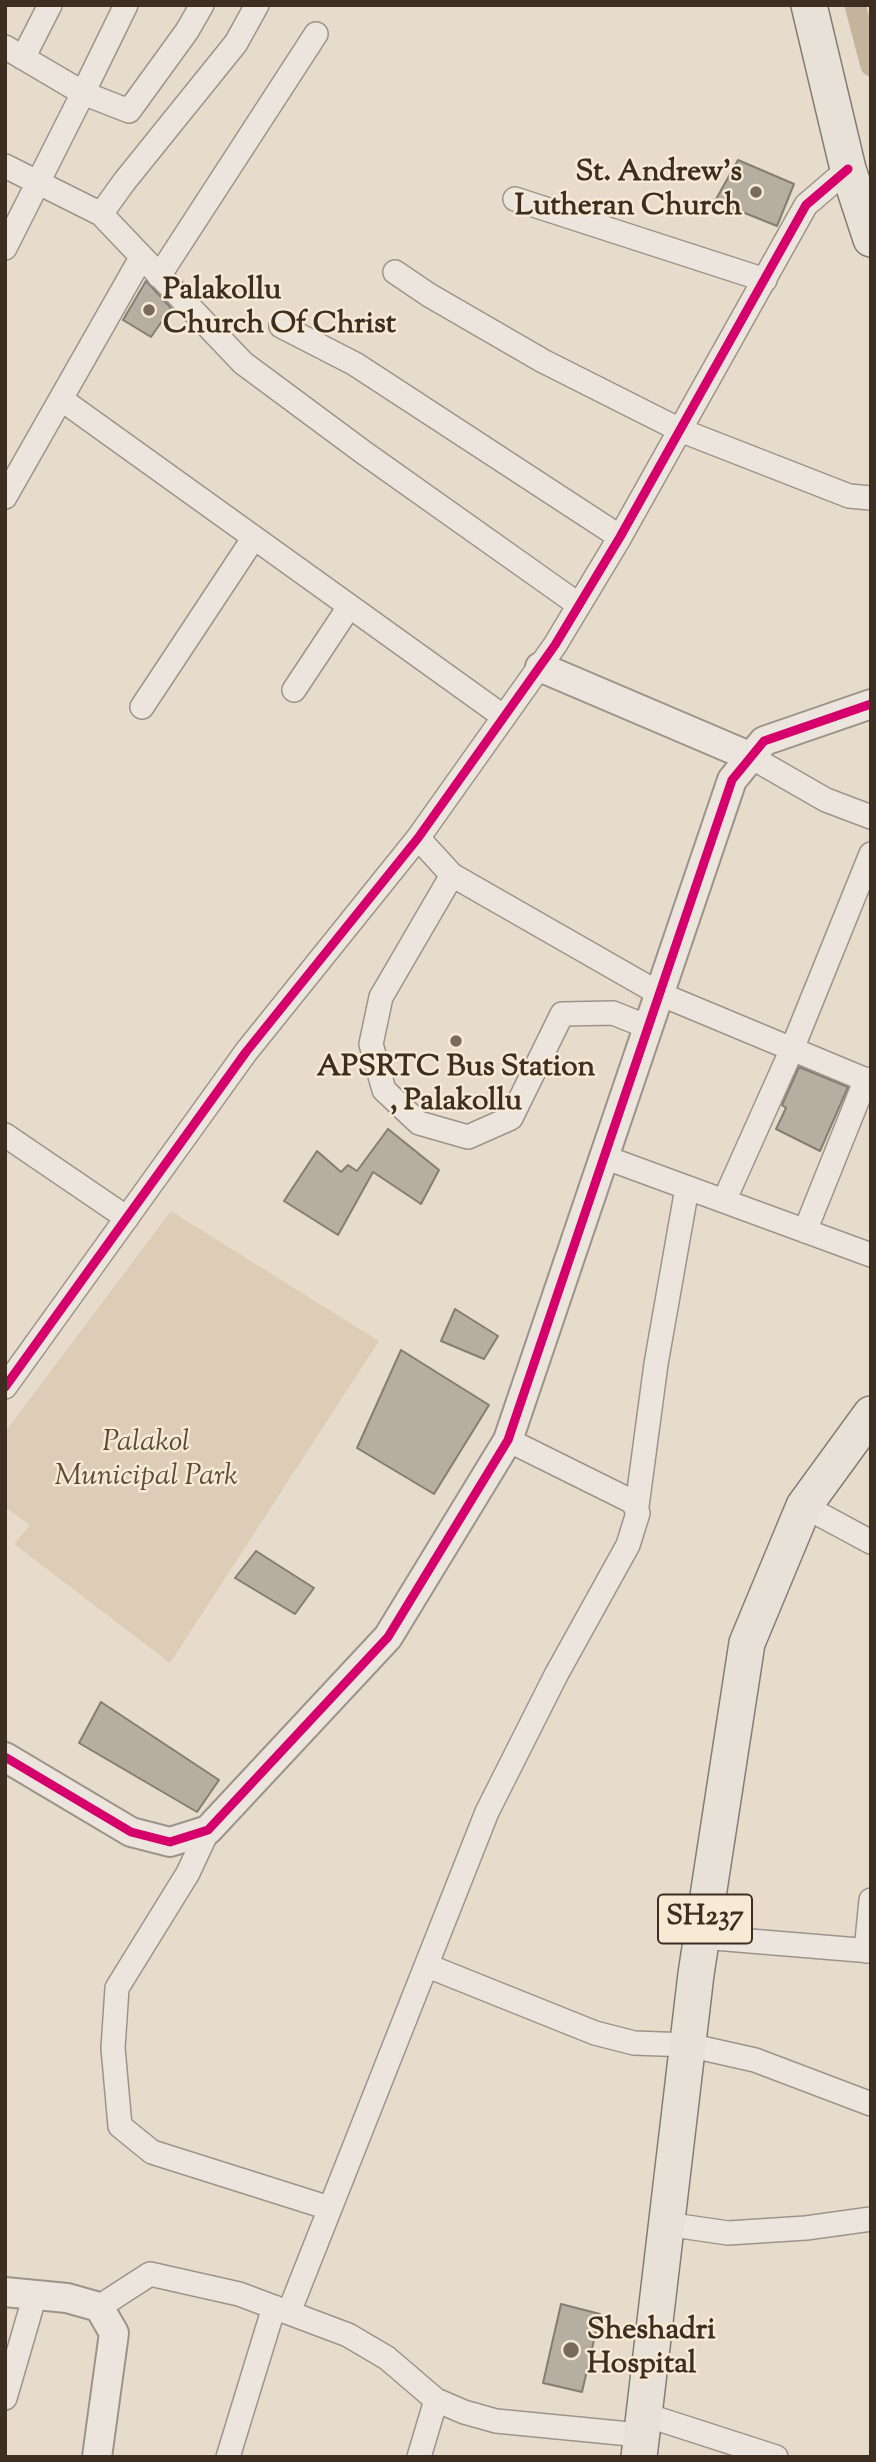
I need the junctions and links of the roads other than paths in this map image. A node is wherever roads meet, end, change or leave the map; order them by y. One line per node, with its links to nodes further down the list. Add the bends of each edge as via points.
1 (50, 5): 7 (street)
2 (126, 5): 8 (street)
3 (202, 5): 8 (street, via 129,111)
4 (257, 5): 13 (street, via 236,43)
5 (808, 5): 10 (main road)
6 (316, 34): 18 (street)
7 (14, 52): 8 (street)
8 (83, 93): 11 (street)
9 (5, 166): 11 (street)
10 (848, 169): 14 (main road); 19 (street, via 806,205)
11 (39, 183): 13 (street); 15 (street)
12 (515, 198): 19 (street)
13 (101, 214): 16 (street)
14 (871, 239)
15 (5, 248)
16 (141, 258): 18 (street); 21 (street)
17 (395, 272): 22 (street, via 543,361)
18 (159, 276): 27 (street, via 243,363)
19 (765, 280): 22 (street)
20 (281, 326): 25 (street, via 355,364)
21 (61, 399): 23 (street); 26 (street)
22 (680, 430): 24 (street, via 849,496); 25 (street)
23 (5, 497)
24 (871, 498)
25 (620, 537): 27 (street)
26 (253, 539): 28 (street); 32 (street)
27 (579, 605): 29 (street)
28 (349, 607): 30 (street); 33 (street)
29 (540, 667): 33 (street); 34 (street)
30 (294, 690)
31 (871, 704): 34 (street, via 764,741)
32 (142, 707)
33 (503, 717): 36 (street)
34 (751, 757): 35 (street, via 826,800); 39 (street, via 732,780)
35 (871, 817)
36 (418, 838): 38 (street); 47 (street, via 246,1052)
37 (871, 853): 41 (street)
38 (452, 875): 39 (street); 40 (street, via 382,997 371,1044 384,1090 419,1123 468,1137 511,1118 562,1014 612,1013)
39 (660, 994): 40 (street); 41 (street)
40 (648, 1027): 44 (street)
41 (792, 1049): 42 (street); 46 (street)
42 (868, 1081): 48 (street)
43 (5, 1135): 47 (street)
44 (604, 1157): 45 (street); 52 (street)
45 (687, 1188): 46 (street); 53 (street)
46 (724, 1201): 48 (street)
47 (127, 1218): 50 (street)
48 (805, 1231): 49 (street)
49 (871, 1255)
50 (5, 1387)
51 (871, 1414): 54 (main road, SH237)
52 (508, 1440): 53 (street); 57 (street, via 388,1637)
53 (637, 1506): 61 (street, via 628,1545 487,1812)
54 (804, 1506): 55 (street); 59 (main road, SH237, via 747,1643)
55 (871, 1542)
56 (5, 1757): 57 (street, via 131,1832 170,1842)
57 (208, 1830): 64 (street, via 188,1873 117,1989 113,2048 120,2126 152,2152)
58 (871, 1900): 60 (street)
59 (702, 1937): 60 (street); 62 (main road, SH237)
60 (869, 1951)
61 (428, 1966): 62 (street, via 595,2033 651,2046); 64 (street)
62 (688, 2045): 63 (street, via 755,2060); 66 (main road, SH237)
63 (871, 2104)
64 (329, 2208): 70 (street)
65 (871, 2219): 66 (street, via 728,2233)
66 (666, 2224): 74 (main road, SH237)
67 (5, 2292): 68 (street)
68 (35, 2295): 69 (street); 71 (street)
69 (99, 2307): 70 (street, via 150,2274 239,2294); 75 (street, via 114,2333)
70 (281, 2309): 73 (street, via 348,2335 387,2358); 76 (street)
71 (12, 2348): 72 (street)
72 (5, 2398)
73 (436, 2400): 74 (street, via 496,2421); 77 (street)
74 (641, 2435): 78 (street)
75 (97, 2457)
76 (228, 2457)
77 (419, 2457)
78 (776, 2457)

